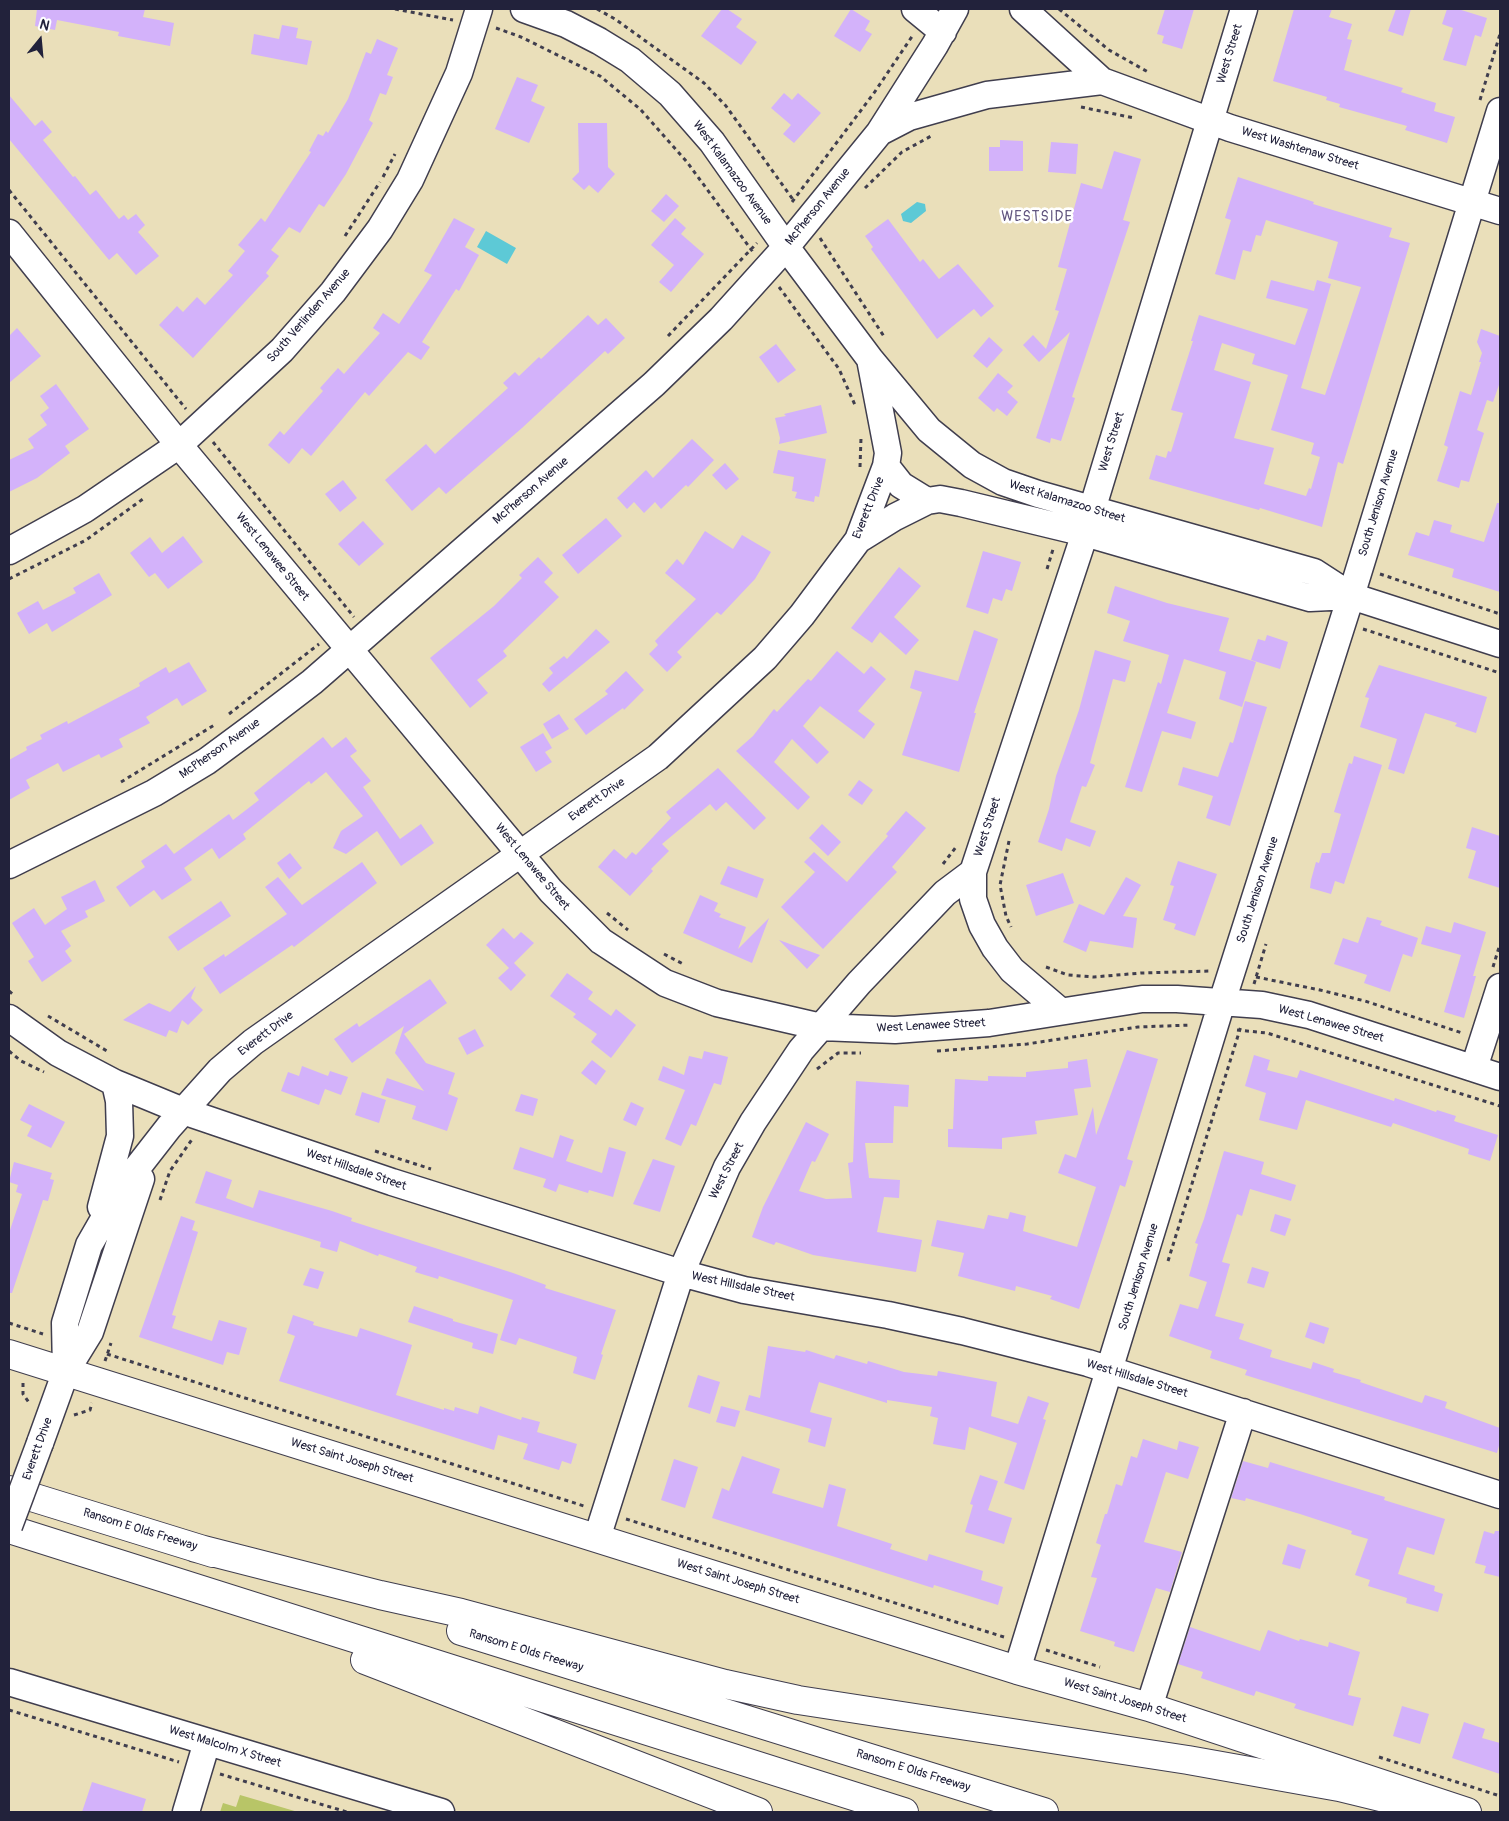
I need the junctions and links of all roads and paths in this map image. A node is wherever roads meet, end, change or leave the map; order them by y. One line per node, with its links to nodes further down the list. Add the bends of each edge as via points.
1 (395, 9): 9 (path)
2 (524, 9): 26 (street, West Kalamazoo Avenue, via 566,24 599,41 630,60 670,94 712,142)
3 (597, 9): 23 (path, via 616,19 704,83 726,106)
4 (955, 9): 8 (street, McPherson Avenue)
5 (1023, 9): 11 (street, West Washtenaw Street)
6 (1059, 9): 10 (path, via 1109,50)
7 (1244, 9): 15 (street, West Street)
8 (928, 19): 17 (street, McPherson Avenue); 23 (path, via 874,93)
9 (464, 21): 27 (path, via 521,37 600,76 640,109 687,162); 33 (street, South Verlinden Avenue, via 459,73 414,171 380,229 333,292 282,350)
10 (1151, 74)
11 (1102, 81): 15 (street, West Washtenaw Street); 17 (street, West Washtenaw Street, via 987,95 909,116)
12 (1072, 105): 14 (path)
13 (1500, 111): 21 (street, South Jenison Avenue)
14 (1138, 119)
15 (1209, 121): 21 (street, West Washtenaw Street); 40 (street, West Street)
16 (940, 131): 20 (path, via 902,152)
17 (879, 132): 23 (street, McPherson Avenue)
18 (396, 152): 25 (path)
19 (9, 190): 33 (path)
20 (863, 190)
21 (1472, 202): 22 (street, West Washtenaw Street); 43 (street, South Jenison Avenue)
22 (1500, 211)
23 (812, 222): 26 (street, McPherson Avenue); 26 (path); 26 (path); 30 (path)
24 (9, 233): 36 (street, West Lenawee Street)
25 (340, 242)
26 (785, 246): 27 (street, McPherson Avenue); 27 (path); 27 (path); 30 (street, West Kalamazoo Street)
27 (766, 268): 28 (path); 29 (path); 32 (path, via 839,369); 48 (street, McPherson Avenue, via 721,319 654,384)
28 (773, 293)
29 (664, 340)
30 (878, 351): 35 (street, West Kalamazoo Street); 37 (street)
31 (192, 402): 33 (path)
32 (855, 407)
33 (192, 417): 36 (street, South Verlinden Avenue); 36 (path); 48 (path)
34 (860, 430): 38 (path)
35 (930, 430): 37 (street, via 901,436); 40 (street, West Kalamazoo Street, via 972,465 1003,482)
36 (171, 435): 42 (street, South Verlinden Avenue, via 85,509); 48 (street, West Lenawee Street)
37 (887, 459): 39 (street, via 901,485); 41 (street, Everett Drive)
38 (860, 469)
39 (927, 501): 40 (street, West Kalamazoo Street, via 940,499 961,503); 41 (street)
40 (1069, 535): 44 (path); 45 (street, West Kalamazoo Street, via 1306,570); 59 (street, West Street)
41 (858, 540): 56 (street, Everett Drive, via 802,615 739,683 658,757)
42 (9, 551)
43 (1360, 565): 45 (street, South Jenison Avenue); 46 (path, via 1381,575)
44 (1046, 574)
45 (1351, 596): 47 (street, South Jenison Avenue); 49 (street, West Kalamazoo Street)
46 (1500, 614)
47 (1342, 625): 50 (path, via 1364,629); 66 (street, South Jenison Avenue)
48 (352, 628): 51 (path); 56 (street, West Lenawee Street); 57 (street, McPherson Avenue, via 312,682 207,761 154,793)
49 (1500, 644)
50 (1500, 673)
51 (226, 717)
52 (219, 723): 53 (path)
53 (119, 784)
54 (1012, 831): 61 (path, via 1000,885)
55 (958, 843): 58 (path)
56 (521, 854): 73 (street, West Lenawee Street, via 551,891 601,941 665,982 717,1003); 87 (street, Everett Drive, via 252,1042 220,1070)
57 (9, 865)
58 (942, 865)
59 (973, 872): 71 (street, West Street, via 973,899 995,948 1012,970); 73 (street, West Street, via 938,900)
60 (602, 910): 62 (path)
61 (1012, 930)
62 (632, 933)
63 (656, 948): 65 (path)
64 (1042, 964): 66 (path, via 1068,975 1094,977 1207,971)
65 (688, 966)
66 (1231, 974): 69 (street, South Jenison Avenue); 75 (path, via 1356,999)
67 (1500, 987): 75 (street)
68 (9, 991): 70 (path)
69 (1222, 1002): 71 (street, West Lenawee Street, via 1142,999); 74 (street, South Jenison Avenue); 81 (street, West Lenawee Street, via 1262,1005 1309,1015)
70 (16, 1009): 85 (street, West Hillsdale Street, via 58,1053)
71 (1059, 1010): 73 (street, West Lenawee Street, via 980,1024 895,1030)
72 (46, 1015): 78 (path)
73 (820, 1027): 79 (path); 93 (street, West Street, via 753,1122 727,1167)
74 (1214, 1028): 77 (path, via 1180,1024 1027,1044); 86 (path, via 1267,1033); 100 (street, South Jenison Avenue)
75 (1483, 1040): 81 (street)
76 (9, 1051): 82 (path)
77 (932, 1051)
78 (108, 1052)
79 (838, 1053): 80 (path); 83 (path)
80 (866, 1053)
81 (1474, 1068): 84 (street, West Lenawee Street)
82 (46, 1073)
83 (810, 1074)
84 (1500, 1076)
85 (115, 1083): 87 (street, West Hillsdale Street); 92 (street, via 120,1136)
86 (1500, 1106)
87 (195, 1115): 88 (street, Everett Drive); 91 (path); 93 (street, West Hillsdale Street, via 392,1182)
88 (158, 1142): 92 (street, Everett Drive, via 120,1192); 97 (street, Everett Drive, via 138,1186 90,1332)
89 (369, 1149): 90 (path)
90 (435, 1170)
91 (157, 1208)
92 (89, 1245): 97 (street, Everett Drive)
93 (680, 1273): 100 (street, West Hillsdale Street, via 744,1290 953,1329); 108 (street, West Street)
94 (9, 1324): 97 (path)
95 (43, 1324): 97 (path)
96 (114, 1336): 98 (path)
97 (62, 1340): 98 (path); 99 (path); 101 (street, Everett Drive)
98 (107, 1354): 102 (path); 108 (path)
99 (19, 1357): 101 (main road, West Saint Joseph Street); 103 (path, via 23,1394)
100 (1111, 1370): 104 (street, West Hillsdale Street); 112 (street, South Jenison Avenue)
101 (66, 1371): 102 (main road, West Saint Joseph Street); 109 (street, Everett Drive, bridge)
102 (100, 1382): 105 (path, via 90,1410); 108 (main road, West Saint Joseph Street)
103 (35, 1410)
104 (1243, 1412): 107 (street, West Hillsdale Street); 116 (street)
105 (70, 1417)
106 (9, 1490): 111 (main road, Ransom E Olds Freeway)
107 (1500, 1495)
108 (604, 1513): 112 (path); 114 (main road, West Saint Joseph Street)
109 (9, 1527): 110 (main road)
110 (55, 1543): 122 (main road, via 139,1580 416,1678); 123 (main road)
111 (196, 1548): 124 (main road, Ransom E Olds Freeway); 125 (main road, via 798,1700 1188,1760 1339,1787)
112 (1026, 1644): 113 (path); 114 (street, South Jenison Avenue)
113 (1102, 1668)
114 (1018, 1670): 116 (main road, West Saint Joseph Street)
115 (9, 1682): 117 (street, West Malcolm X Street)
116 (1149, 1707): 126 (main road, West Saint Joseph Street)
117 (207, 1742): 120 (street); 121 (street, West Malcolm X Street)
118 (1370, 1754): 119 (path)
119 (1500, 1796)
120 (186, 1812)
121 (441, 1812)
122 (758, 1812)
123 (904, 1812)
124 (1044, 1812)
125 (1442, 1812)
126 (1468, 1812)

